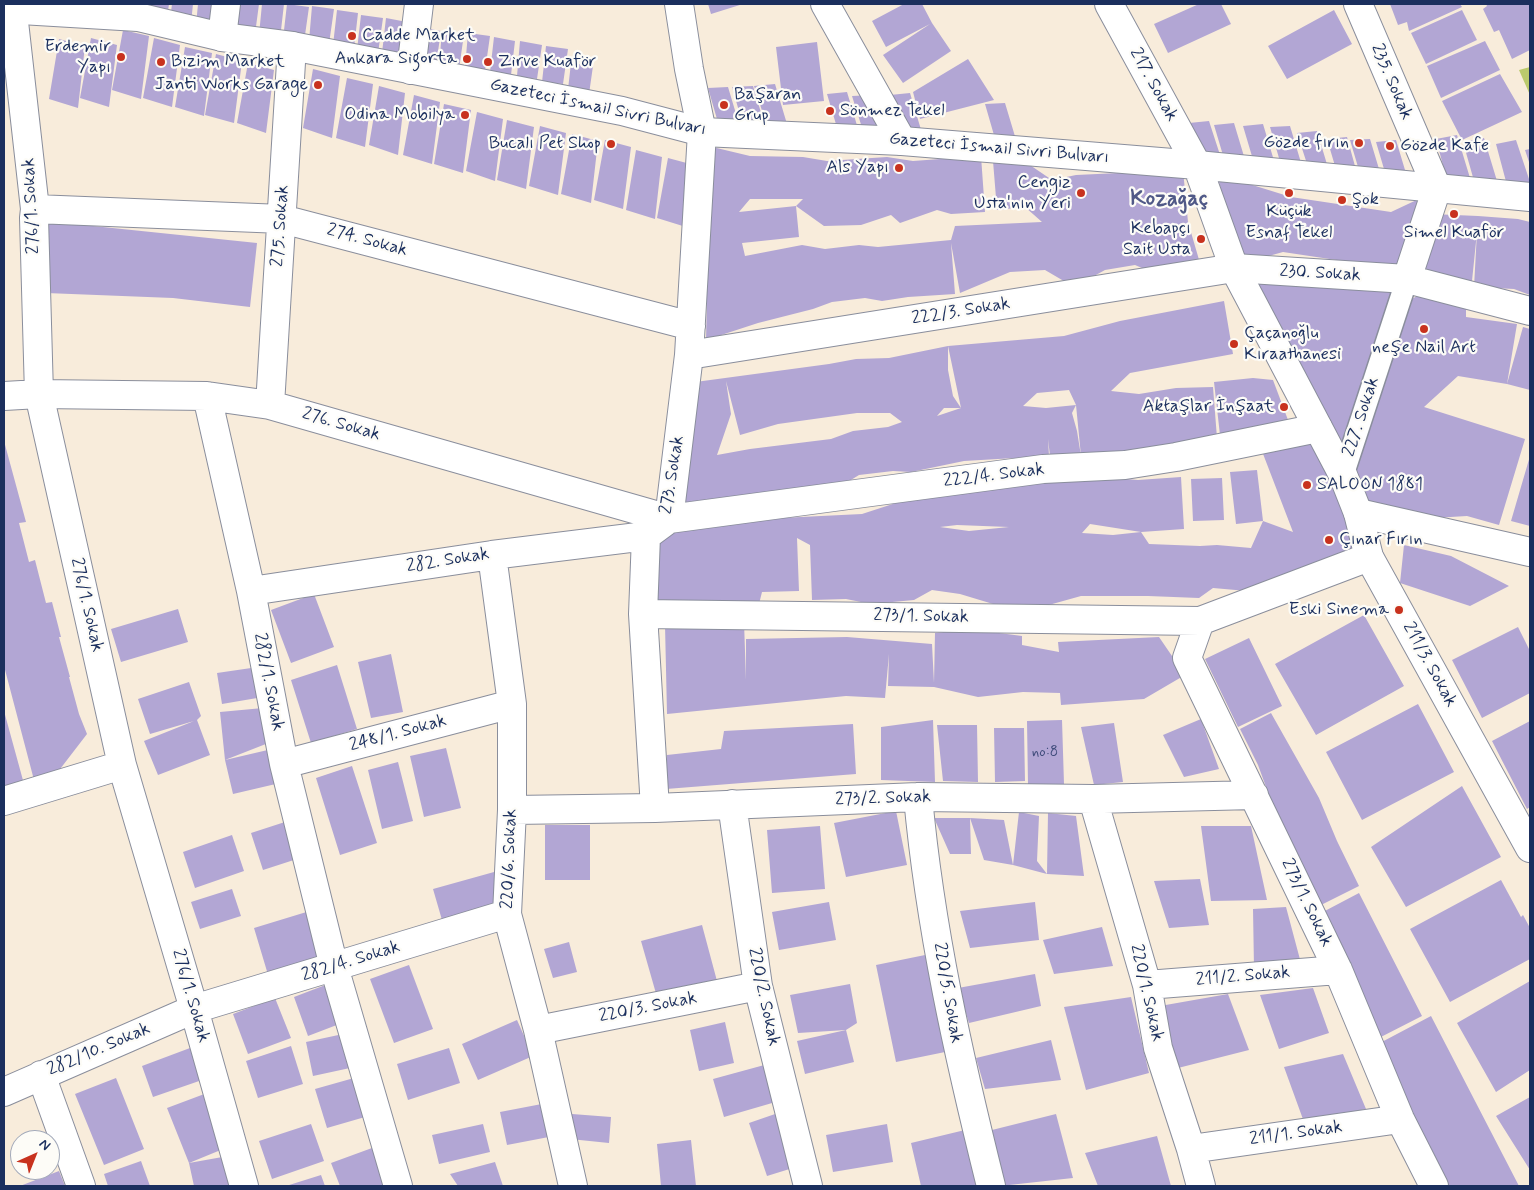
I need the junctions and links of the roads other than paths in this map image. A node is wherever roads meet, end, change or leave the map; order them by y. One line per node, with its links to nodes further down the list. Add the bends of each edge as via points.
1 (226, 4): 9 (street)
2 (419, 4): 11 (street)
3 (679, 4): 12 (street, 273. Sokak)
4 (825, 4): 13 (street)
5 (1109, 4): 14 (street, 217. Sokak)
6 (1358, 4): 15 (street, 235. Sokak)
7 (9, 7): 8 (street, Gazeteci İsmail Sivri Bulvarı); 17 (street, 276/1. Sokak)
8 (139, 10): 9 (street, Gazeteci İsmail Sivri Bulvarı)
9 (222, 37): 10 (street, Gazeteci İsmail Sivri Bulvarı)
10 (292, 46): 11 (street, Gazeteci İsmail Sivri Bulvarı); 18 (street, 275. Sokak)
11 (411, 70): 12 (street, Gazeteci İsmail Sivri Bulvarı, via 622,111)
12 (702, 132): 13 (street, Gazeteci İsmail Sivri Bulvarı); 22 (street, 273. Sokak)
13 (902, 140): 14 (street, Gazeteci İsmail Sivri Bulvarı)
14 (1197, 165): 15 (street, Gazeteci İsmail Sivri Bulvarı); 19 (street, 217. Sokak)
15 (1437, 188): 16 (street, Gazeteci İsmail Sivri Bulvarı); 20 (street, 227. Sokak)
16 (1530, 197)
17 (35, 209): 18 (street, 274. Sokak); 24 (street, 276/1. Sokak)
18 (282, 219): 22 (street, 274. Sokak); 27 (street, 275. Sokak)
19 (1234, 268): 20 (street, 230. Sokak); 23 (street, 222/3. Sokak); 28 (street, 211/3. Sokak)
20 (1407, 279): 21 (street, 230. Sokak); 29 (street, 227. Sokak)
21 (1530, 311)
22 (691, 326): 23 (street, 273. Sokak)
23 (689, 354): 31 (street, 273. Sokak)
24 (39, 394): 25 (street, 276. Sokak); 26 (street, 276. Sokak); 41 (street, 276/1. Sokak)
25 (4, 396)
26 (207, 396): 27 (street, 276. Sokak); 36 (street, 282/1. Sokak)
27 (270, 405): 31 (street, 276. Sokak)
28 (1318, 428): 29 (street, 211/3. Sokak); 31 (street, 222/4. Sokak, via 1124,465 1043,469)
29 (1343, 475): 30 (street, 211/3. Sokak)
30 (1358, 513): 33 (street); 35 (street, 211/3. Sokak)
31 (669, 519): 32 (street, 273. Sokak)
32 (646, 536): 34 (street, 282. Sokak); 37 (street, 273. Sokak)
33 (1530, 552)
34 (492, 554): 36 (street, 282. Sokak); 39 (street, 220/6. Sokak)
35 (1369, 557): 38 (street, 273/1. Sokak); 49 (street, 211/3. Sokak)
36 (251, 591): 40 (street, 282/1. Sokak)
37 (642, 614): 38 (street, 273/1. Sokak); 47 (street, 273. Sokak)
38 (1200, 621): 42 (street, 273/1. Sokak, via 1187,658)
39 (512, 704): 40 (street, 248/1. Sokak); 48 (street, 220/6. Sokak)
40 (284, 764): 51 (street, 282/1. Sokak)
41 (122, 765): 45 (street); 55 (street, 276/1. Sokak)
42 (1254, 795): 44 (street, 273/2. Sokak); 52 (street, 273/1. Sokak)
43 (918, 797): 44 (street, 273/2. Sokak); 46 (street, 273/2. Sokak); 66 (street, 220/5. Sokak, via 938,941 960,1062)
44 (1094, 799): 53 (street, 220/1. Sokak)
45 (4, 801)
46 (732, 804): 47 (street, 273/2. Sokak); 54 (street, 220/2. Sokak)
47 (655, 808): 48 (street, 273/2. Sokak)
48 (512, 810): 50 (street, 220/6. Sokak)
49 (1530, 848)
50 (507, 914): 51 (street, 282/4. Sokak); 56 (street, 220/6. Sokak)
51 (334, 967): 55 (street, 282/4. Sokak); 63 (street, 282/1. Sokak)
52 (1338, 970): 53 (street, 211/2. Sokak); 59 (street, 273/1. Sokak)
53 (1147, 985): 60 (street, 220/1. Sokak, via 1158,1048)
54 (758, 986): 56 (street, 220/3. Sokak); 65 (street, 220/2. Sokak)
55 (194, 1009): 57 (street, 282/10. Sokak); 62 (street, 276/1. Sokak)
56 (538, 1030): 64 (street, 220/6. Sokak)
57 (41, 1074): 58 (street, 282/10. Sokak); 61 (street)
58 (4, 1092)
59 (1400, 1119): 60 (street, 211/1. Sokak); 68 (street, 273/1. Sokak)
60 (1191, 1149): 67 (street, 220/1. Sokak)
61 (81, 1186)
62 (244, 1186)
63 (398, 1186)
64 (573, 1186)
65 (808, 1186)
66 (991, 1186)
67 (1201, 1186)
68 (1434, 1186)

